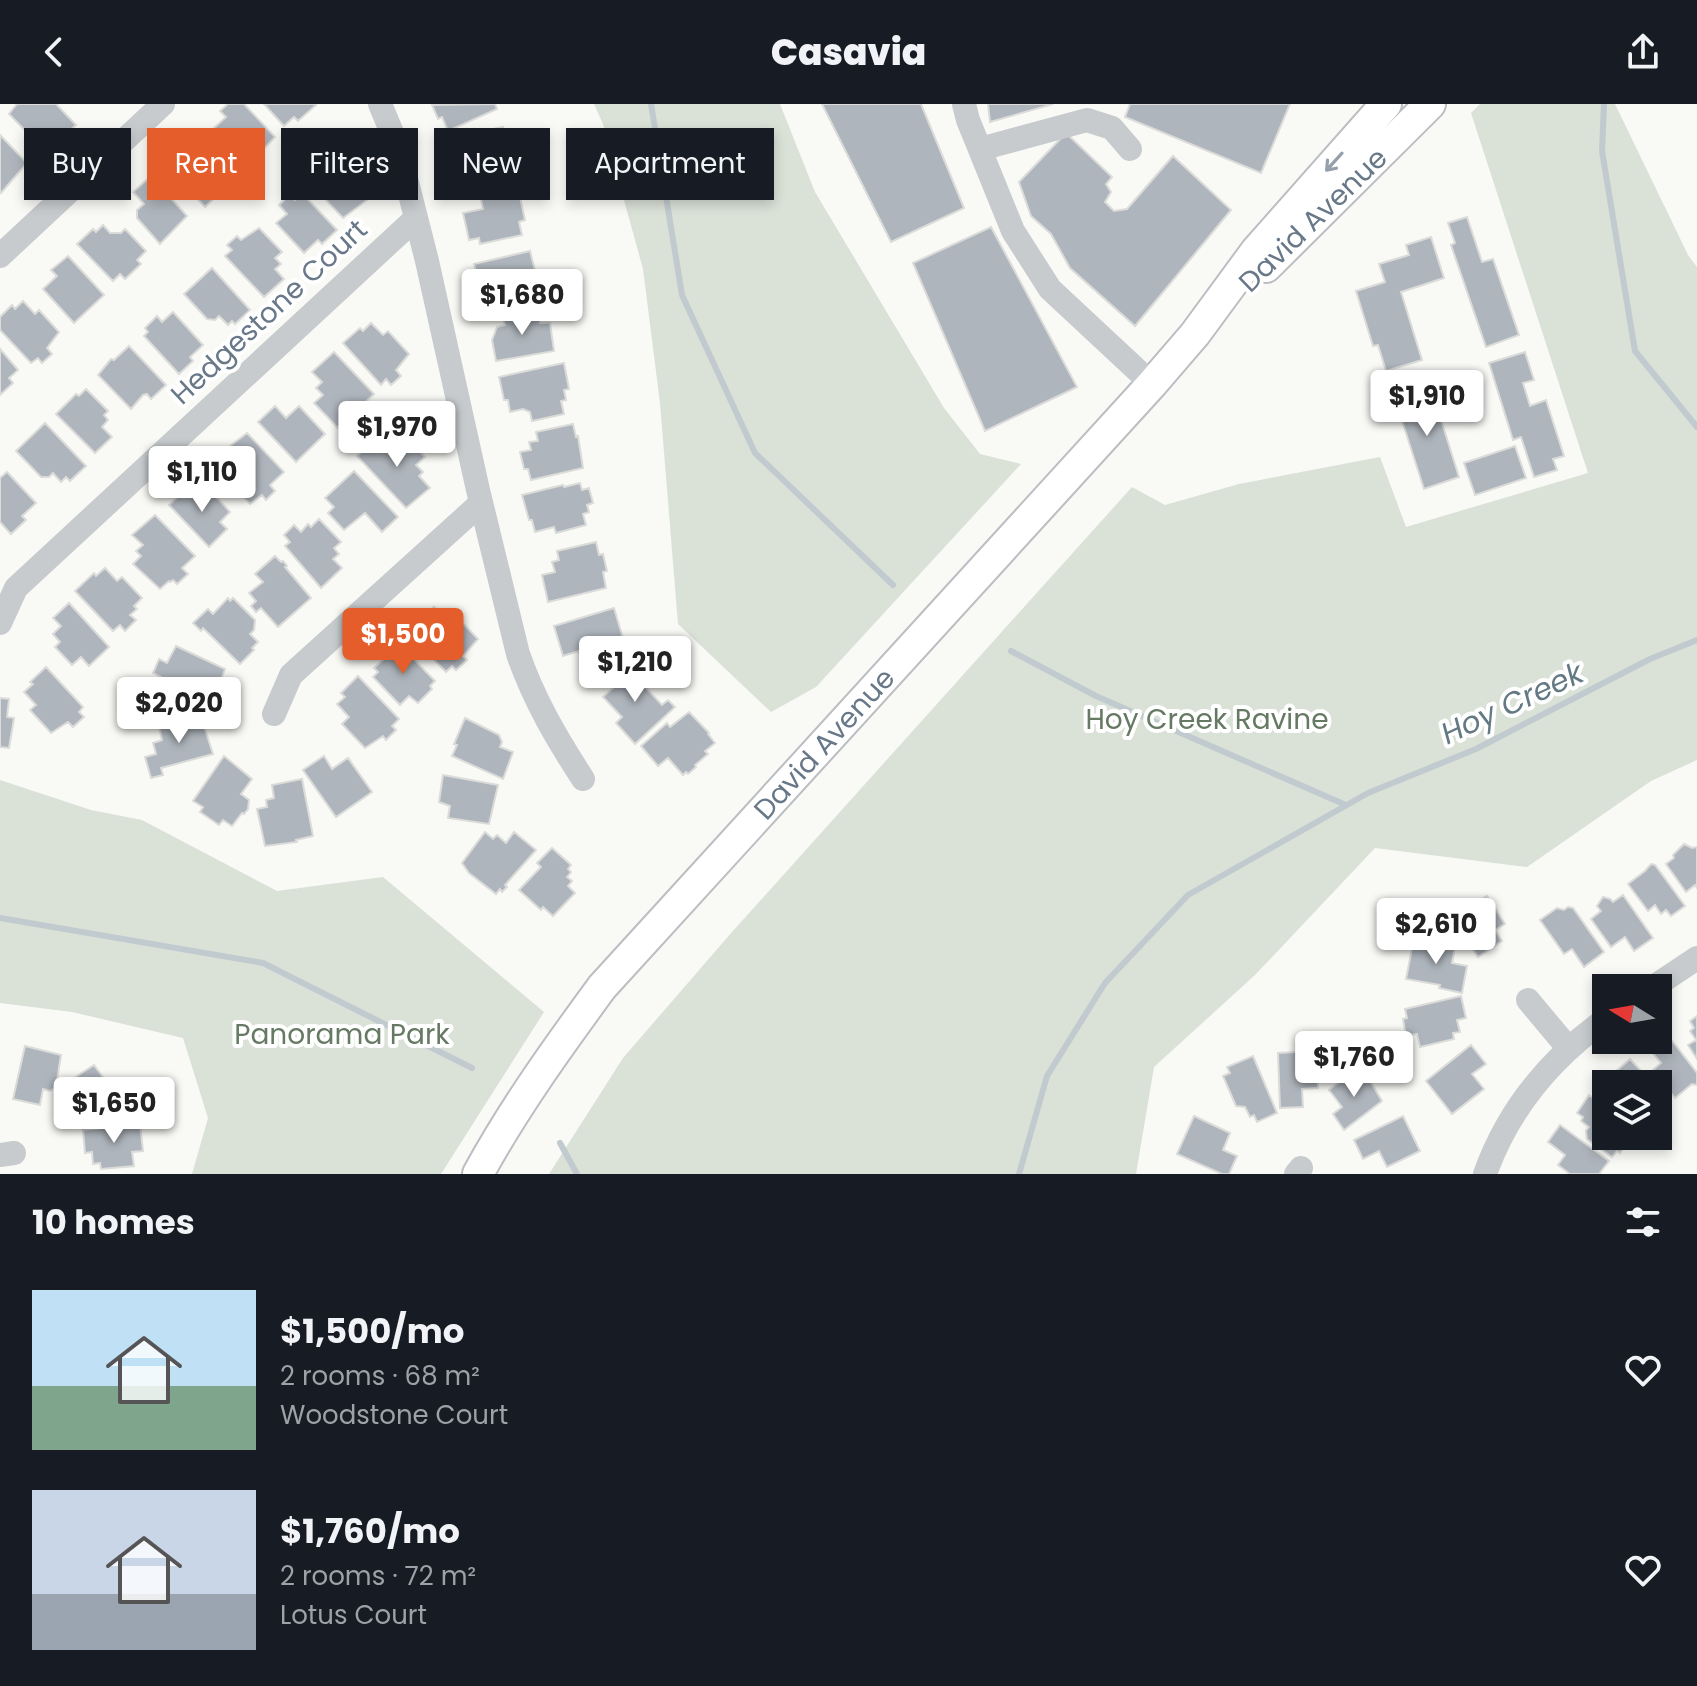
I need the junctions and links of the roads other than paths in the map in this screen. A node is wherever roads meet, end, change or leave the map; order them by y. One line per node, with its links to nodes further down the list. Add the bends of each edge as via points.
1 (163, 104): 9 (street)
2 (380, 104): 8 (street, via 398,147)
3 (964, 104): 6 (street)
4 (1386, 104): 10 (main road, David Avenue, one-way to 10, via 1256,251)
5 (1430, 104): 10 (main road, David Avenue)
6 (980, 149): 7 (street, via 1087,120 1112,128); 11 (street, via 1013,231 1050,289)
7 (1130, 149)
8 (416, 218): 12 (street); 13 (street, Hedgestone Court, via 16,588)
9 (0, 256)
10 (1195, 334): 11 (main road, David Avenue)
11 (1152, 384): 21 (main road, David Avenue, via 602,987 546,1064)
12 (481, 503): 14 (street, via 291,675); 15 (street, via 526,679)
13 (0, 623)
14 (274, 714)
15 (583, 779)
16 (1697, 958): 17 (street)
17 (1672, 975)
18 (1528, 1000): 20 (street)
19 (1592, 1030): 20 (street)
20 (1569, 1049): 22 (street, via 1519,1107)
21 (478, 1174)
22 (1485, 1174)

